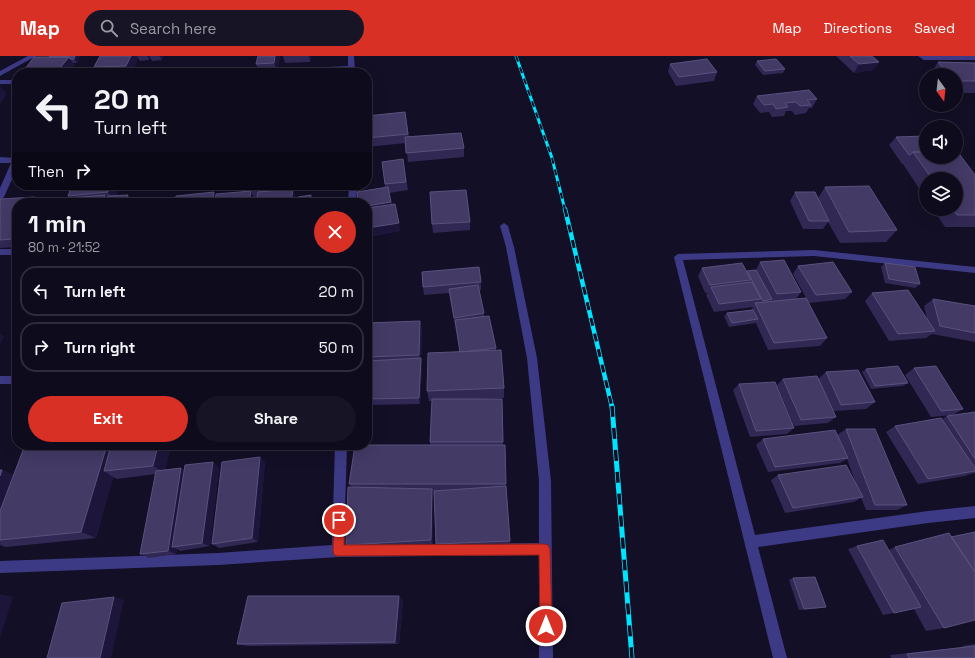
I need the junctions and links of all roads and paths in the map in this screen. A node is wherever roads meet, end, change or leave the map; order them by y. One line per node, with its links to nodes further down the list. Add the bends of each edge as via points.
1 (33, 56): 6 (street)
2 (352, 56): 5 (street)
3 (921, 56): 4 (street)
4 (975, 58)
5 (352, 68)
6 (0, 74)
7 (0, 82): 8 (street)
8 (12, 82)
9 (0, 160): 10 (street)
10 (12, 160)
11 (12, 171): 12 (street)
12 (0, 197)
13 (504, 226): 22 (street, via 532,358 545,481)
14 (0, 252): 15 (street)
15 (12, 252)
16 (975, 270): 21 (street, via 814,253 678,257)
17 (0, 380): 18 (street)
18 (12, 380)
19 (342, 450): 23 (street)
20 (975, 512): 21 (street)
21 (750, 542): 26 (street)
22 (544, 549): 23 (street); 25 (street)
23 (338, 551): 24 (street, via 218,559)
24 (0, 567)
25 (546, 658)
26 (780, 658)

